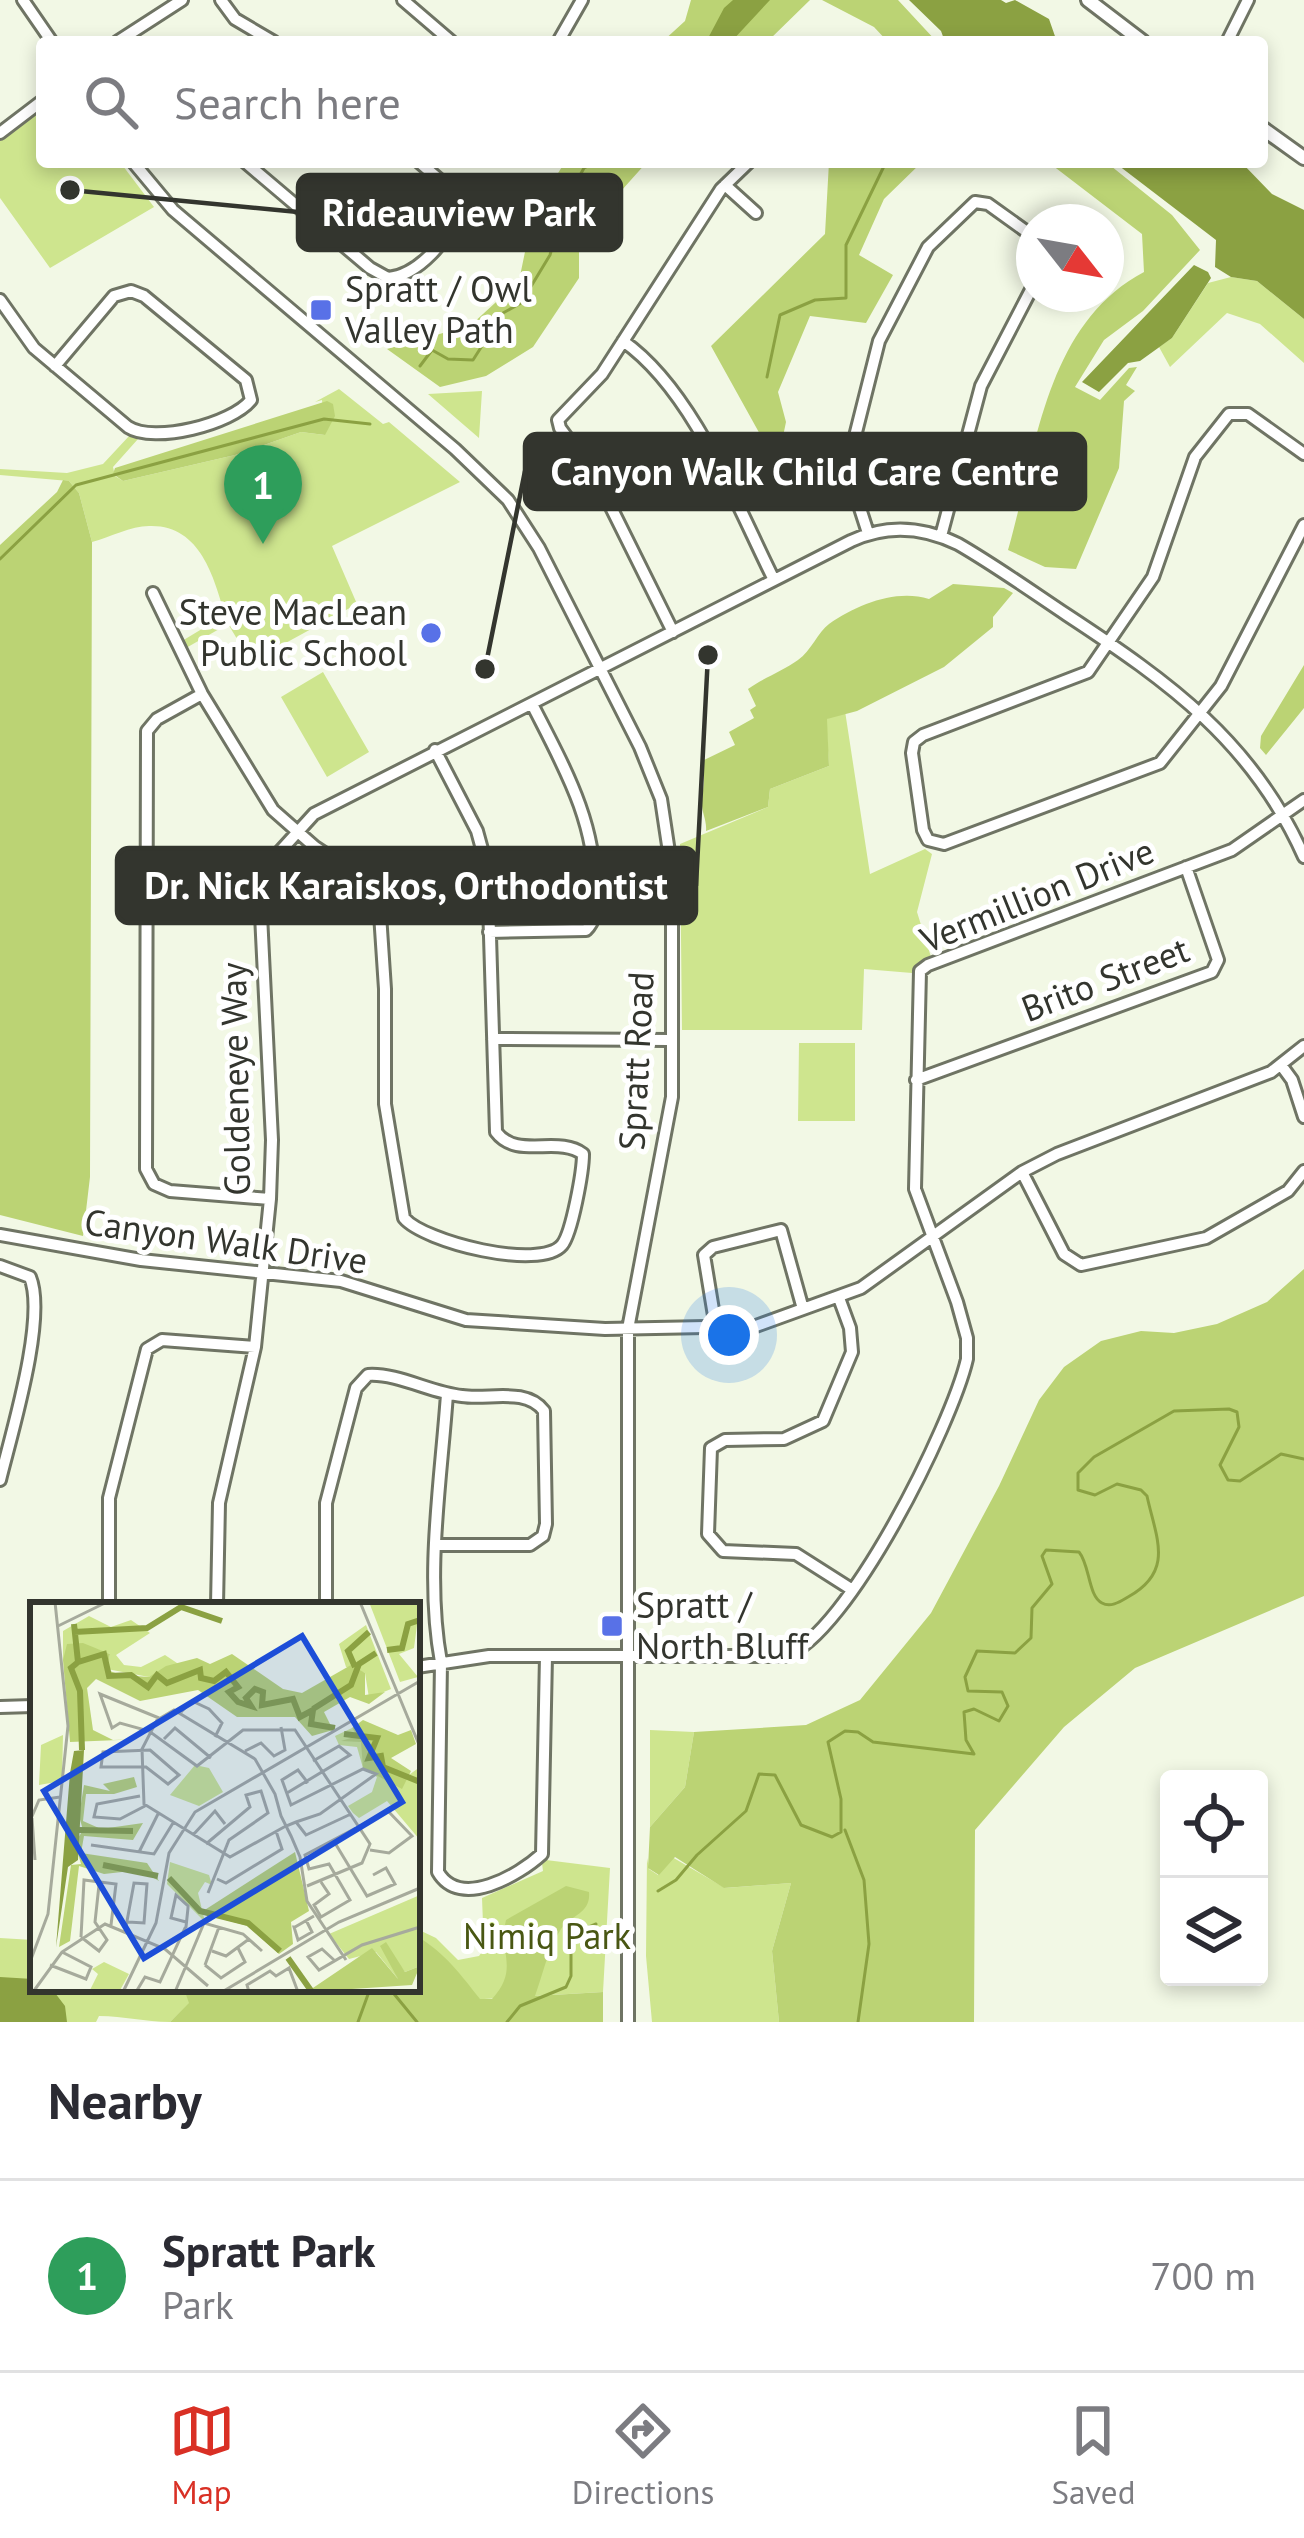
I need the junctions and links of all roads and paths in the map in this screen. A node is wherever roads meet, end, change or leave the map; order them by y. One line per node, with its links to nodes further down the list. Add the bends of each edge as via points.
1 (23, 0): 8 (street)
2 (182, 0): 9 (street)
3 (221, 0): 10 (street)
4 (403, 0): 11 (street)
5 (1088, 0): 13 (main road)
6 (1248, 0): 14 (street)
7 (579, 1): 12 (street)
8 (48, 36)
9 (126, 36)
10 (251, 36)
11 (445, 36)
12 (561, 36)
13 (1136, 36)
14 (1230, 36)
15 (36, 105): 17 (street)
16 (1268, 132): 18 (main road)
17 (0, 134)
18 (1304, 158)
19 (138, 168): 38 (street, Spratt Road, via 173,210 500,490 531,533)
20 (251, 168): 21 (street, via 388,278 420,265 461,212 456,194)
21 (426, 168)
22 (742, 168): 23 (street)
23 (724, 185): 24 (street); 28 (street)
24 (756, 213)
25 (1016, 224): 32 (street, via 975,202 932,242 878,340 847,468)
26 (0, 300): 29 (street)
27 (1019, 312): 33 (street, via 981,386)
28 (623, 340): 34 (street, via 689,415); 36 (street, via 559,424 595,475)
29 (55, 366): 29 (street, via 149,436 222,419 250,400 246,380 131,291 114,296)
30 (1304, 454): 37 (street, via 1248,414 1225,418 1196,457 1156,571)
31 (1304, 524): 41 (street)
32 (868, 533): 33 (street); 34 (street)
33 (941, 536): 37 (street)
34 (774, 580): 36 (street)
35 (153, 593): 39 (street)
36 (673, 632): 38 (street)
37 (1109, 642): 41 (street); 41 (street, via 1083,675 914,742 928,840 944,844 1149,769)
38 (600, 669): 40 (street, Goldeneye Way); 50 (street, Spratt Road, via 647,762 666,822)
39 (202, 694): 45 (street, via 268,804); 57 (street, via 147,731 146,1169 170,1191)
40 (532, 704): 42 (street, Goldeneye Way); 48 (street, via 591,832 595,917 586,930)
41 (1202, 712): 44 (street)
42 (435, 750): 45 (street, Goldeneye Way); 48 (street, via 477,831 488,871)
43 (1304, 800): 44 (street, Vermillion Drive)
44 (1283, 816): 46 (street); 47 (street, Vermillion Drive, via 1232,850)
45 (296, 832): 49 (street, via 379,899 385,1104 404,1218 421,1232 488,1254 550,1252 566,1240 583,1154 499,1137); 57 (street, Goldeneye Way, via 267,869 260,894)
46 (1304, 857)
47 (1186, 867): 53 (street, Vermillion Drive, via 923,967); 53 (street, Brito Street, via 1218,960 1212,972)
48 (489, 932): 49 (street)
49 (493, 1040): 50 (street)
50 (670, 1040): 65 (street, Spratt Road, via 669,1127)
51 (1304, 1046): 52 (street, Canyon Walk Drive)
52 (1282, 1065): 54 (street); 56 (street, Canyon Walk Drive)
53 (916, 1080): 59 (street, Vermillion Drive, via 915,1189)
54 (1304, 1117)
55 (1304, 1171): 56 (street, via 1288,1191 1206,1238 1081,1265 1064,1254)
56 (1022, 1172): 59 (street, Canyon Walk Drive)
57 (270, 1199): 61 (street, Goldeneye Way)
58 (0, 1235): 61 (street, Canyon Walk Drive)
59 (933, 1235): 62 (street, Canyon Walk Drive); 70 (street, Vermillion Drive, via 967,1359 890,1534)
60 (0, 1266): 68 (street, via 31,1277 35,1294 26,1377)
61 (263, 1272): 65 (street, Canyon Walk Drive, via 341,1281 466,1320); 66 (street, Goldeneye Way)
62 (839, 1298): 63 (street, Canyon Walk Drive); 70 (street, via 852,1352 825,1418 784,1439 725,1440 711,1448 708,1534 723,1551 796,1554)
63 (803, 1310): 64 (street, Canyon Walk Drive, via 756,1326); 64 (street, via 781,1230 704,1255)
64 (716, 1328): 65 (street, Canyon Walk Drive)
65 (628, 1329): 74 (street, Spratt Road)
66 (255, 1347): 71 (street, via 162,1340 147,1349 109,1498); 72 (street, Goldeneye Way, via 219,1503)
67 (447, 1394): 69 (street); 69 (street, via 539,1404 546,1524 530,1545); 73 (street, via 382,1375 359,1382 326,1503)
68 (0, 1480)
69 (436, 1545): 76 (street)
70 (850, 1589): 74 (street, Vermillion Drive, via 814,1639 791,1654)
71 (109, 1602)
72 (217, 1602)
73 (326, 1602)
74 (628, 1655): 75 (street, Vermillion Drive); 78 (street, Spratt Road)
75 (546, 1656): 76 (street, Vermillion Drive); 76 (street, via 544,1849 469,1891 449,1886 438,1872)
76 (441, 1662): 77 (street, Vermillion Drive)
77 (420, 1666)
78 (628, 2022)

